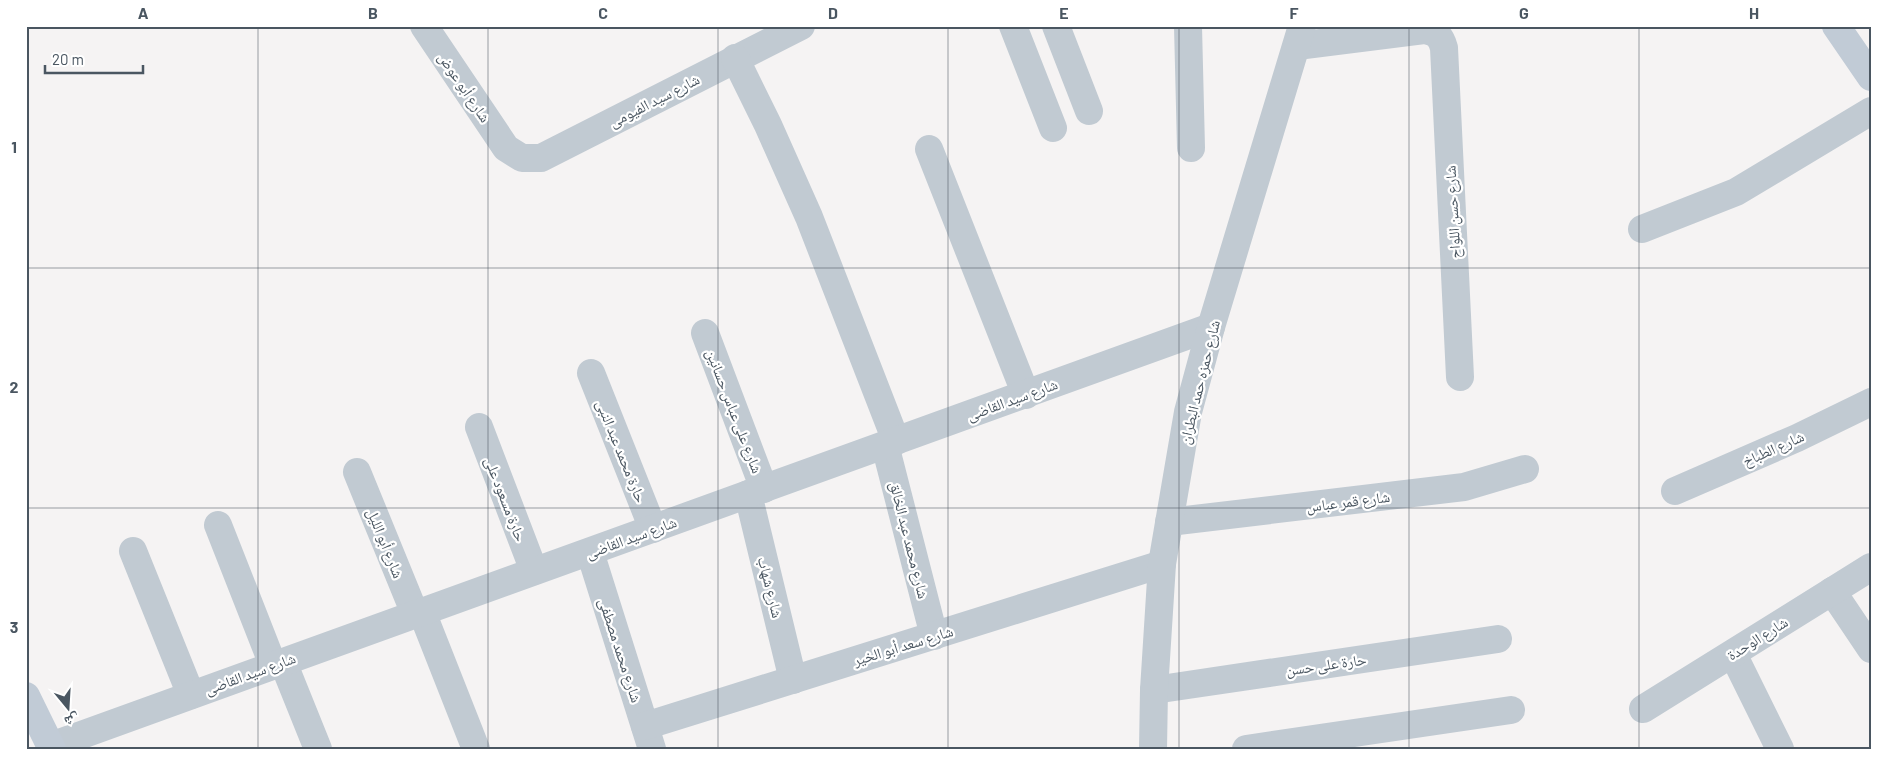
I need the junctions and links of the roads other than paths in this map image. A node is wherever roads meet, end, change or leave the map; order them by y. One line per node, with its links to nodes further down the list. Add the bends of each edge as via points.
1 (424, 26): 13 (street, شارع أبو عوض)
2 (801, 26): 8 (street, شارع سيد الفيومى)
3 (1014, 26): 12 (street)
4 (1056, 26): 10 (street)
5 (1188, 26): 14 (street)
6 (1836, 26): 9 (street)
7 (1299, 36): 17 (street, شارع حمزه حمد البطران); 20 (street, شارع حسن اللواح, via 1424,30 1442,38)
8 (735, 58): 13 (street, شارع سيد الفيومى, via 541,158 522,158); 24 (street, شارع محمد عبد الخالق, via 809,216)
9 (1871, 77)
10 (1089, 111)
11 (1871, 111): 16 (street, via 1736,192)
12 (1052, 128)
13 (506, 148)
14 (1191, 148)
15 (929, 149): 21 (street)
16 (1642, 229)
17 (1211, 327): 21 (street, شارع سيد القاضى); 29 (street, شارع حمزه حمد البطران, via 1188,412)
18 (705, 334): 28 (street, شارع على عباس حسانين)
19 (591, 373): 31 (street, حارة محمد عبد النبى)
20 (1460, 376)
21 (1026, 394): 24 (street, شارع سيد القاضى)
22 (1871, 402): 27 (street, شارع الطباخ)
23 (479, 428): 36 (street, حارة مسعود على)
24 (890, 443): 28 (street, شارع سيد القاضى); 39 (street, شارع محمد عبد الخالق)
25 (1525, 469): 29 (street, شارع قمر عباس, via 1464,487)
26 (357, 472): 38 (street, شارع أبو الليل)
27 (1675, 491)
28 (756, 492): 31 (street, شارع سيد القاضى); 44 (street, شارع شهاب)
29 (1169, 522): 34 (street, شارع حمزه حمد البطران)
30 (218, 525): 43 (street)
31 (653, 529): 33 (street, شارع سيد القاضى)
32 (133, 551): 46 (street)
33 (590, 552): 36 (street, شارع سيد القاضى); 50 (street, شارع محمد مصطفى)
34 (1162, 564): 39 (street, شارع سعد أبو الخير); 45 (street, شارع حمزه حمد البطران)
35 (1871, 567): 37 (street, شارع الوحدة)
36 (534, 572): 38 (street, شارع سيد القاضى)
37 (1832, 591): 41 (street); 42 (street, شارع الوحدة)
38 (418, 613): 43 (street, شارع سيد القاضى); 53 (street, شارع أبو الليل)
39 (934, 636): 44 (street, شارع سعد أبو الخير)
40 (1498, 639): 45 (street, حارة على حسن)
41 (1871, 649)
42 (1733, 654): 48 (street, شارع الوحدة); 56 (street)
43 (278, 663): 46 (street, شارع سيد القاضى); 52 (street)
44 (793, 680): 50 (street, شارع سعد أبو الخير)
45 (1154, 690): 54 (street, شارع حمزه حمد البطران)
46 (191, 695): 51 (street, شارع سيد القاضى)
47 (26, 696): 51 (street)
48 (1643, 709)
49 (1511, 710): 55 (street)
50 (648, 737)
51 (51, 747)
52 (318, 749)
53 (476, 749)
54 (1153, 749)
55 (1246, 749)
56 (1780, 749)

